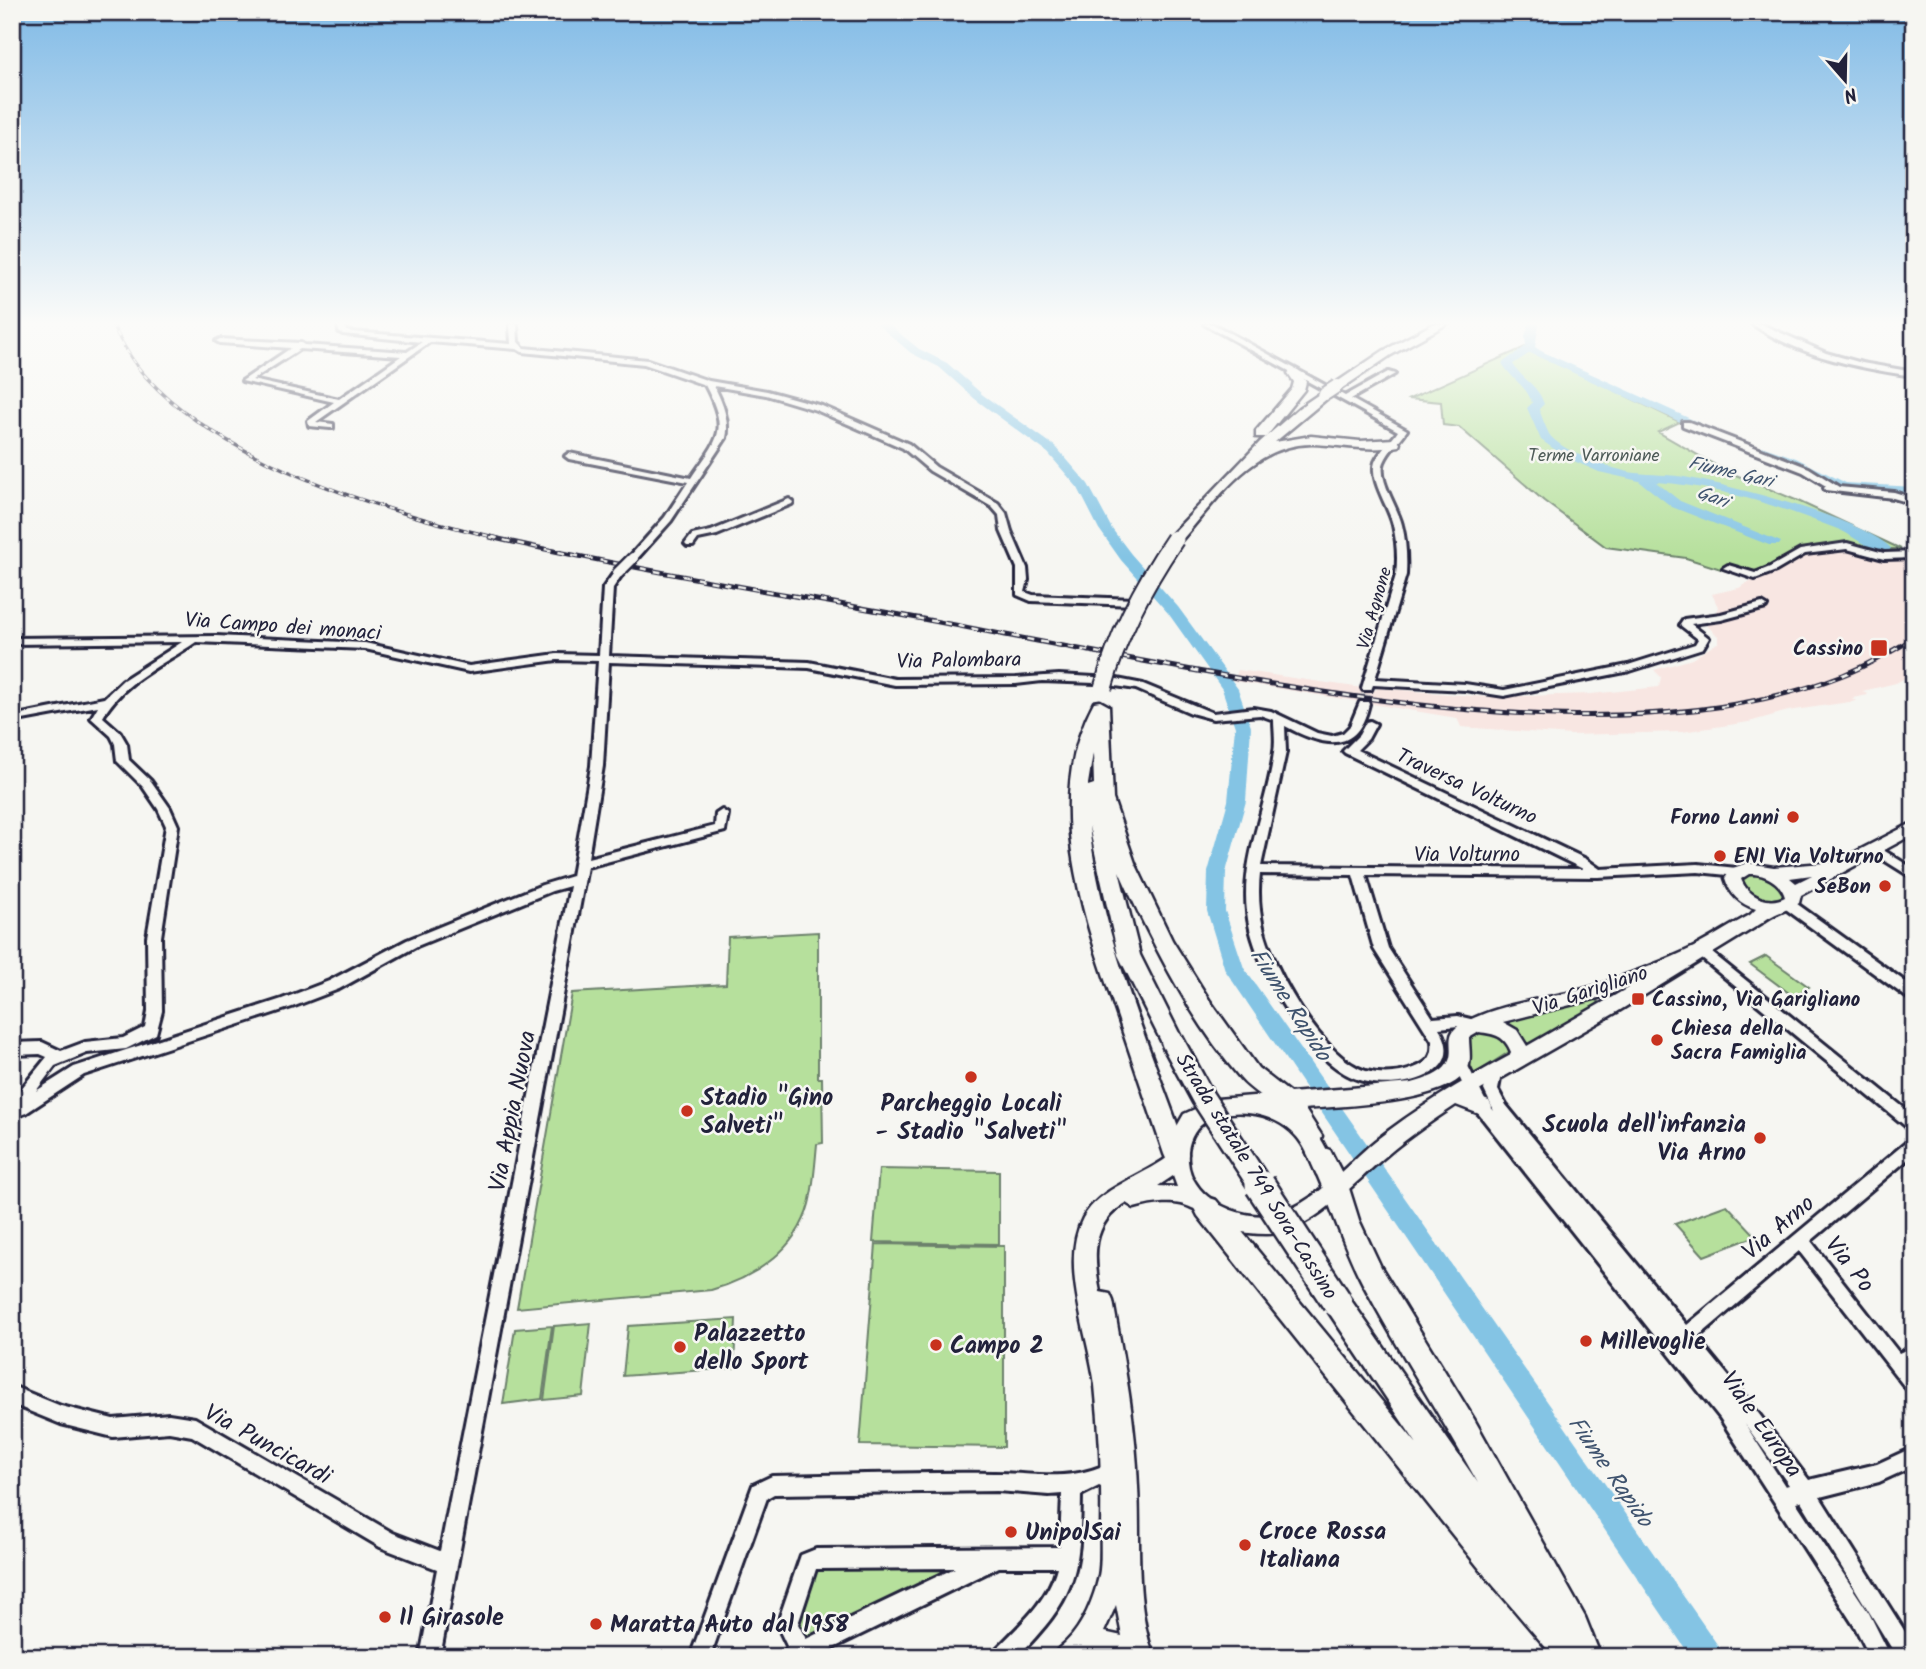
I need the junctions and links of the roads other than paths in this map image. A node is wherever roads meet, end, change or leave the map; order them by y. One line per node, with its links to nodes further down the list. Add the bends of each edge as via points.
1 (338, 402): 8 (street, via 312,422)
2 (718, 402): 13 (street, via 724,432)
3 (798, 402): 22 (street, via 906,446 941,474 996,505 1021,568 1020,593 1031,598)
4 (1288, 402): 14 (highway)
5 (1311, 402): 14 (highway, Strada statale 749 Sora-Cassino)
6 (1351, 402): 9 (street, via 1400,427 1403,430)
7 (1686, 425): 16 (street, via 1806,470)
8 (330, 426)
9 (1394, 443): 10 (highway); 12 (street)
10 (1369, 445): 12 (highway); 14 (highway, via 1330,440 1290,442 1261,453)
11 (569, 456): 13 (street)
12 (1381, 457): 27 (street, Via Agnone, via 1378,479 1392,507 1403,557)
13 (694, 481): 26 (street, Via Appia Nuova, bridge, via 653,538 608,588)
14 (1224, 482): 22 (highway, Strada statale 749 Sora-Cassino, bridge, via 1175,538)
15 (1821, 488): 16 (street)
16 (1836, 488): 17 (street)
17 (1914, 501)
18 (789, 502): 19 (street, via 695,537)
19 (690, 544)
20 (1914, 555): 21 (street, via 1884,556 1847,546 1803,552 1755,576)
21 (1728, 568)
22 (1134, 602): 28 (highway, Strada statale 749 Sora-Cassino, bridge, via 1113,648)
23 (1762, 606): 27 (street, via 1688,621 1685,625 1704,638 1699,646 1559,684 1504,693 1465,687)
24 (194, 639): 25 (street, Via Campo dei monaci); 26 (street, Via Campo dei monaci, via 365,646 469,668 556,657); 29 (street, via 146,668)
25 (12, 641)
26 (598, 660): 32 (street, Via Palombara, via 808,664 895,682 1088,681 1137,686 1214,716 1267,713); 39 (street, Via Appia Nuova, via 597,766)
27 (1368, 685)
28 (1101, 697): 60 (highway, via 1104,799 1125,863 1162,941 1202,1007 1250,1074); 67 (highway, via 1081,761 1077,798 1083,857 1099,933); 92 (highway, Strada statale 749 Sora-Cassino, bridge, via 1096,817 1129,955 1203,1098)
29 (106, 701): 31 (street); 55 (street, via 97,718 116,734 123,761 147,784 172,826 154,937 155,1011 151,1030 143,1035)
30 (1364, 704): 32 (street, Via Palombara, via 1361,721 1342,738 1323,738)
31 (12, 719)
32 (1279, 720): 38 (street, via 1280,750)
33 (1370, 724): 41 (street, Traversa Volturno, via 1349,751)
34 (722, 814): 39 (street, via 721,828)
35 (1914, 827): 36 (main road, Via Garigliano)
36 (1875, 849): 37 (main road, Via Garigliano); 43 (street)
37 (1845, 864): 42 (main road, Via Garigliano); 45 (main road, Via Garigliano)
38 (1253, 870): 40 (street, Via Volturno); 52 (street, via 1257,927 1269,964 1315,1037 1341,1064 1378,1079 1422,1072 1436,1063 1441,1053)
39 (579, 872): 63 (street, via 412,943 334,985 79,1071); 84 (street, Via Appia Nuova)
40 (1359, 873): 41 (street, Via Volturno); 52 (street, via 1381,949)
41 (1598, 873): 44 (street, Via Volturno, via 1682,870)
42 (1772, 873): 44 (main road, Via Garigliano, via 1752,868); 45 (main road, via 1786,882)
43 (1914, 874)
44 (1739, 885): 46 (main road, Via Garigliano); 47 (main road, via 1746,911)
45 (1790, 898): 46 (main road, Via Garigliano); 49 (street)
46 (1770, 906): 47 (main road, Via Garigliano)
47 (1731, 932): 48 (main road, Via Garigliano)
48 (1700, 951): 50 (main road, Via Garigliano, via 1606,989); 56 (main road, Via Garigliano); 64 (street)
49 (1914, 995)
50 (1501, 1016): 51 (street); 53 (main road, Via Garigliano)
51 (1458, 1021): 52 (street); 53 (street)
52 (1430, 1024)
53 (1479, 1027): 56 (main road, Via Garigliano, via 1507,1031 1520,1052); 57 (main road, Via Garigliano, via 1460,1036)
54 (12, 1049): 55 (street, via 42,1048)
55 (61, 1058): 63 (street, via 50,1062)
56 (1516, 1060): 58 (main road, Via Garigliano)
57 (1461, 1063): 59 (street); 60 (main road, via 1438,1084 1412,1091)
58 (1494, 1074): 59 (main road, Via Garigliano); 72 (street, Viale Europa, via 1491,1090 1500,1109)
59 (1462, 1093): 62 (main road); 68 (main road, Via Garigliano, via 1424,1115)
60 (1291, 1101): 61 (main road); 66 (highway)
61 (1256, 1105): 66 (main road, via 1295,1122); 67 (main road, via 1217,1105 1201,1112 1179,1137)
62 (1482, 1107): 72 (street, Viale Europa)
63 (12, 1114)
64 (1914, 1125)
65 (1914, 1145): 71 (street, Via Arno)
66 (1315, 1146): 68 (highway); 70 (main road, via 1324,1169 1320,1192)
67 (1176, 1158): 69 (main road, via 1183,1182); 79 (main road, via 1163,1175 1103,1207 1089,1227 1084,1246 1106,1384)
68 (1340, 1182): 70 (main road, Via Garigliano); 93 (highway, via 1346,1220 1372,1275 1464,1429)
69 (1202, 1204): 70 (main road, via 1226,1219 1248,1224 1269,1225); 85 (main road, via 1173,1194 1127,1201 1111,1213 1094,1248 1118,1384 1126,1485); 92 (highway)
70 (1306, 1211)
71 (1800, 1240): 72 (street, Via Arno); 74 (street, Via Po)
72 (1680, 1341): 80 (street, Viale Europa); 81 (street, Viale Europa)
73 (1914, 1354): 74 (street)
74 (1897, 1363): 75 (street, Via Po)
75 (1914, 1385)
76 (12, 1395): 84 (street, Via Puncicardi, via 61,1415 113,1428 169,1423 195,1427 387,1540)
77 (1914, 1456): 80 (street, via 1879,1473)
78 (1083, 1483): 79 (street, via 1100,1476); 82 (street, via 1072,1490); 90 (street, via 772,1485 760,1492)
79 (1114, 1484): 85 (main road)
80 (1805, 1491): 81 (street); 95 (street, Viale Europa)
81 (1783, 1496): 94 (street, Viale Europa)
82 (1068, 1557): 83 (street); 91 (street, via 1066,1573 1053,1598)
83 (998, 1558): 86 (street); 86 (street, via 808,1562 787,1625)
84 (449, 1564): 89 (street, Via Appia Nuova)
85 (1119, 1574): 87 (main road, via 1096,1621); 88 (main road)
86 (797, 1653)
87 (1071, 1653): 88 (main road, via 1098,1644 1120,1646)
88 (1141, 1656)
89 (430, 1657)
90 (700, 1657)
91 (1002, 1657)
92 (1577, 1657)
93 (1585, 1657)
94 (1881, 1657)
95 (1909, 1657)

